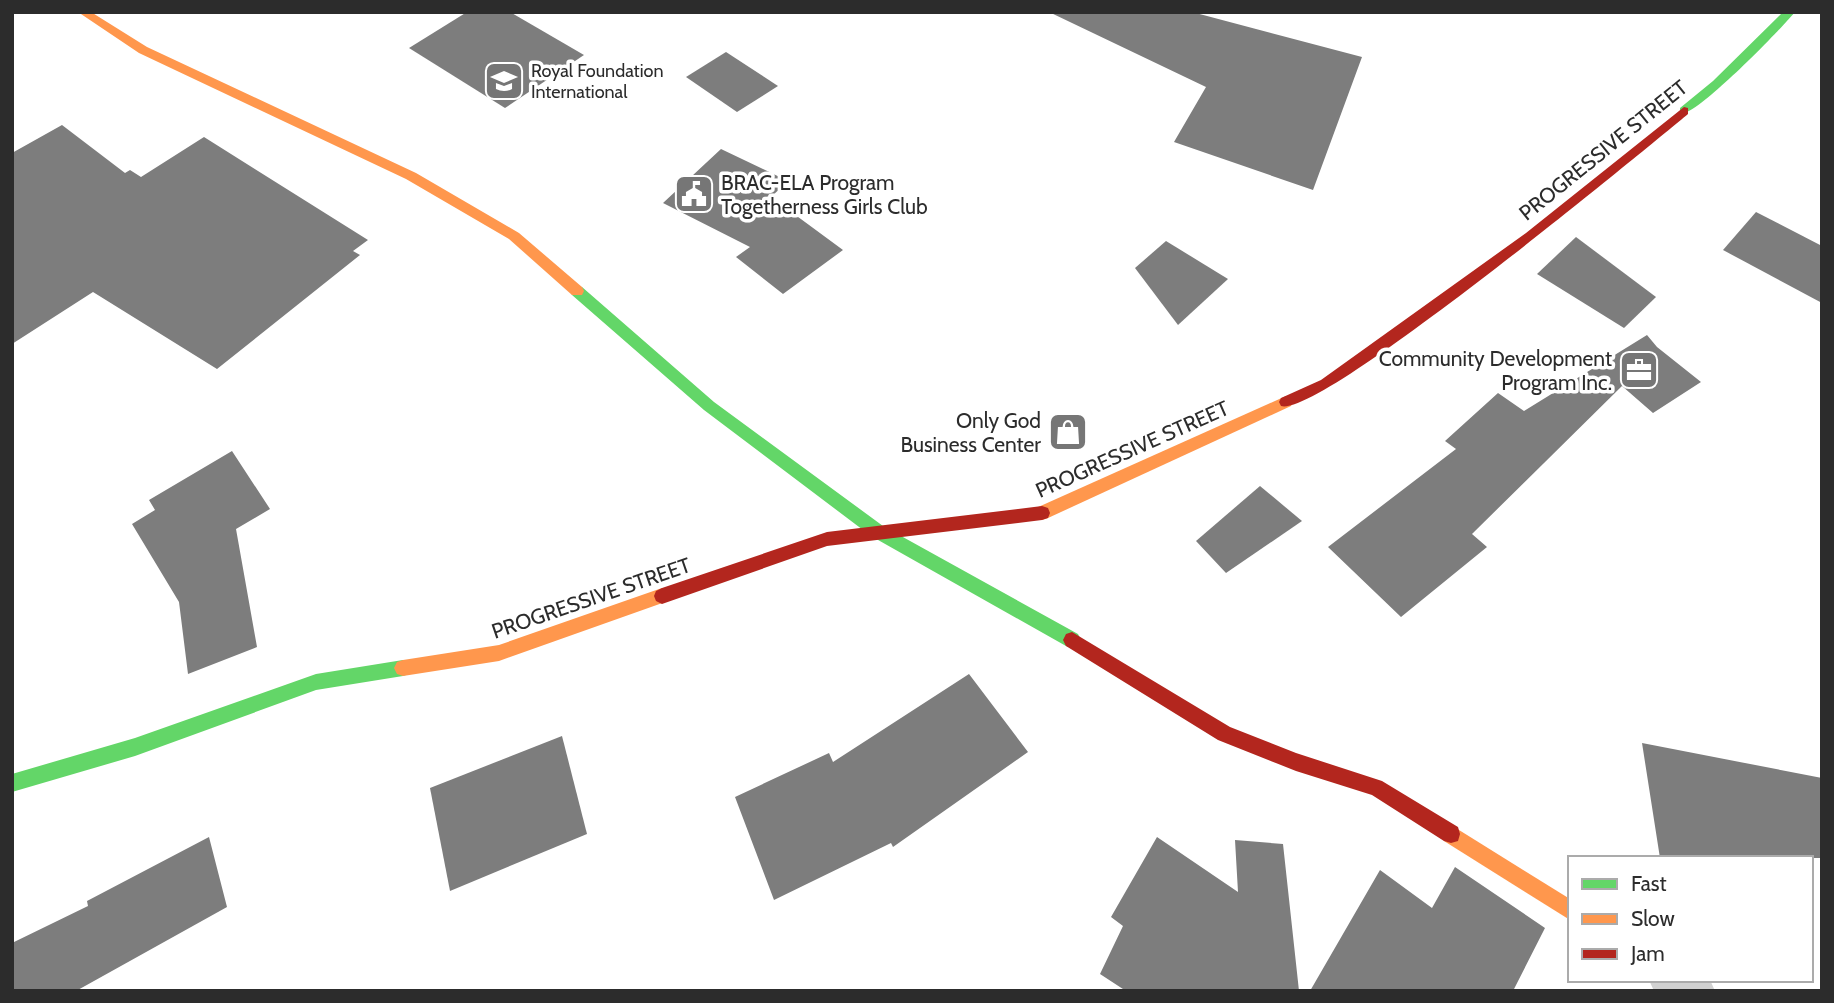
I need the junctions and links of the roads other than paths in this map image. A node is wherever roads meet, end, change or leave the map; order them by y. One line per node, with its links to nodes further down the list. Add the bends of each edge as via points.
1 (83, 12): 3 (street, via 143,50 411,176 514,236 709,406)
2 (1790, 12): 3 (street, PROGRESSIVE STREET, via 1717,84 1531,236 1326,384 1040,514)
3 (877, 531): 4 (street, PROGRESSIVE STREET, via 827,539 499,653 316,682 135,747); 5 (street, via 1068,637 1224,734 1376,787)
4 (12, 782)
5 (1568, 909)

